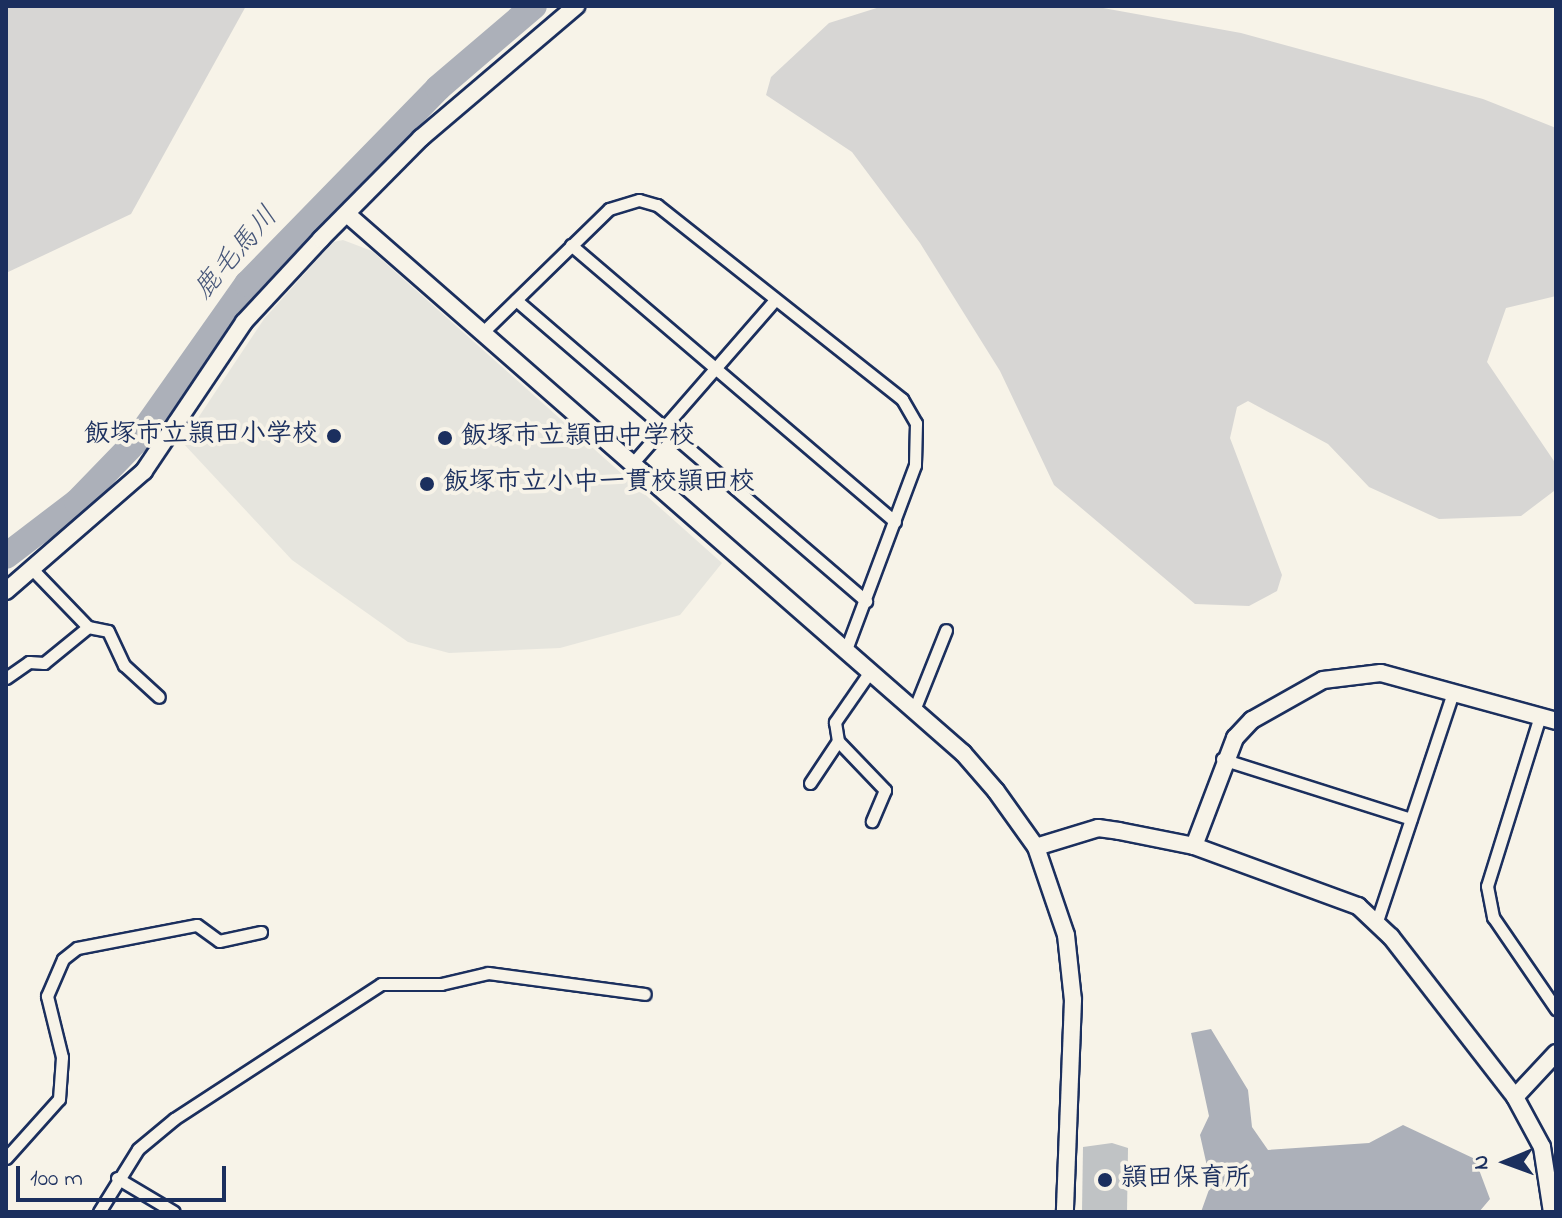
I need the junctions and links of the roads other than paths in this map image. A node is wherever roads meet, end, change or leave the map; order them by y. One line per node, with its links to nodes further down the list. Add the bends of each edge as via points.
1 (576, 6): 2 (street, via 421,138)
2 (347, 214): 6 (street); 11 (street, via 244,322 144,471)
3 (571, 245): 4 (street); 5 (street, via 609,209 648,203); 7 (street)
4 (516, 300): 6 (street); 8 (street)
5 (775, 300): 7 (street); 10 (street, via 911,413 915,465)
6 (483, 332): 9 (street)
7 (714, 369): 8 (street); 10 (street)
8 (664, 429): 9 (street); 13 (street)
9 (631, 465): 16 (street)
10 (895, 522): 13 (street)
11 (33, 570): 12 (street); 14 (street)
12 (6, 591)
13 (866, 601): 16 (street)
14 (88, 627): 18 (street, via 44,663 29,662); 20 (street, via 108,631 124,665)
15 (946, 630): 21 (street)
16 (845, 652): 17 (street)
17 (869, 673): 21 (street); 23 (street, via 835,722)
18 (6, 678)
19 (1453, 692): 22 (street); 24 (street, via 1381,673 1323,680 1252,720); 26 (street)
20 (159, 697)
21 (914, 710): 29 (street, via 977,767)
22 (1548, 719): 33 (street, via 1487,886 1493,917)
23 (838, 741): 25 (street); 27 (street, via 885,790)
24 (1222, 759): 26 (street); 28 (street)
25 (810, 783)
26 (1411, 819): 30 (street)
27 (872, 821)
28 (1194, 846): 29 (street, via 1098,828); 30 (street, via 1330,892)
29 (1036, 847): 40 (street, via 1066,935 1073,1000)
30 (1377, 921): 35 (street)
31 (261, 932): 36 (street, via 219,941 197,925 77,948 63,959 47,996 62,1057 59,1099)
32 (645, 994): 37 (street, via 500,973 381,984 174,1119)
33 (1556, 1009)
34 (1556, 1053): 35 (street)
35 (1515, 1097): 41 (street, via 1542,1147)
36 (6, 1158)
37 (117, 1178): 38 (street); 39 (street)
38 (99, 1212)
39 (174, 1212)
40 (1065, 1212)
41 (1552, 1212)

